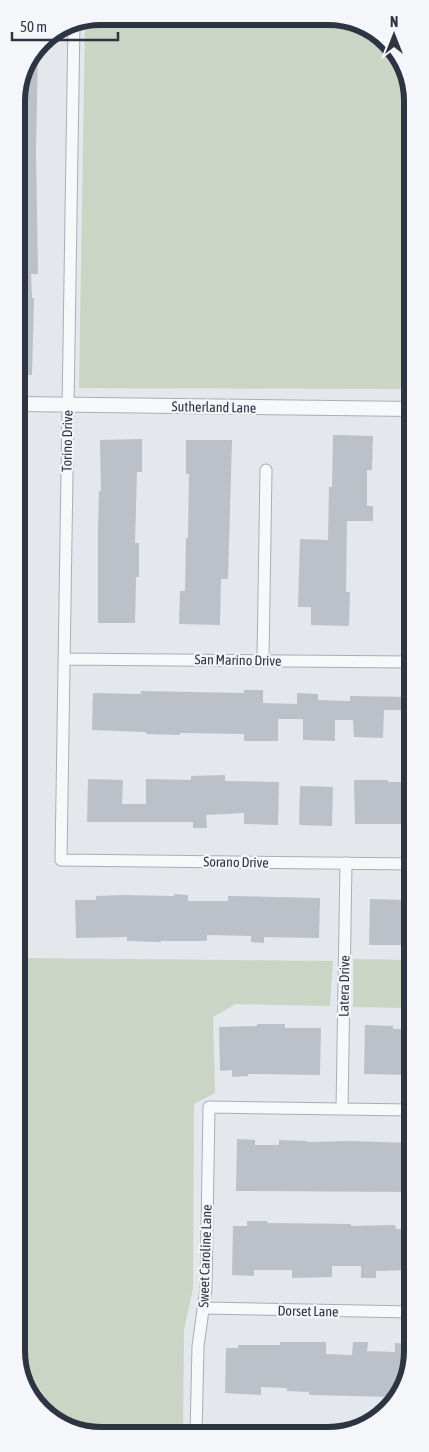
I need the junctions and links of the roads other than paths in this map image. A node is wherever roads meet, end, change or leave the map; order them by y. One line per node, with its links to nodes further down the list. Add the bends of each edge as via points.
1 (74, 30): 3 (street, Torino Drive)
2 (25, 404): 3 (street, Sutherland Lane)
3 (67, 405): 4 (street, Sutherland Lane); 6 (street, Torino Drive)
4 (404, 409)
5 (266, 470): 7 (street)
6 (64, 659): 7 (street, San Marino Drive); 9 (street, Torino Drive)
7 (263, 660): 8 (street, San Marino Drive)
8 (404, 662)
9 (61, 860): 10 (street, Sorano Drive)
10 (346, 863): 11 (street, Sorano Drive); 12 (street, Latera Drive)
11 (404, 864)
12 (342, 1109): 13 (street); 14 (street, Sweet Caroline Lane, via 208,1107)
13 (404, 1110)
14 (204, 1308): 15 (street, Dorset Lane); 16 (street, Sweet Caroline Lane, via 198,1346)
15 (404, 1312)
16 (196, 1427)

